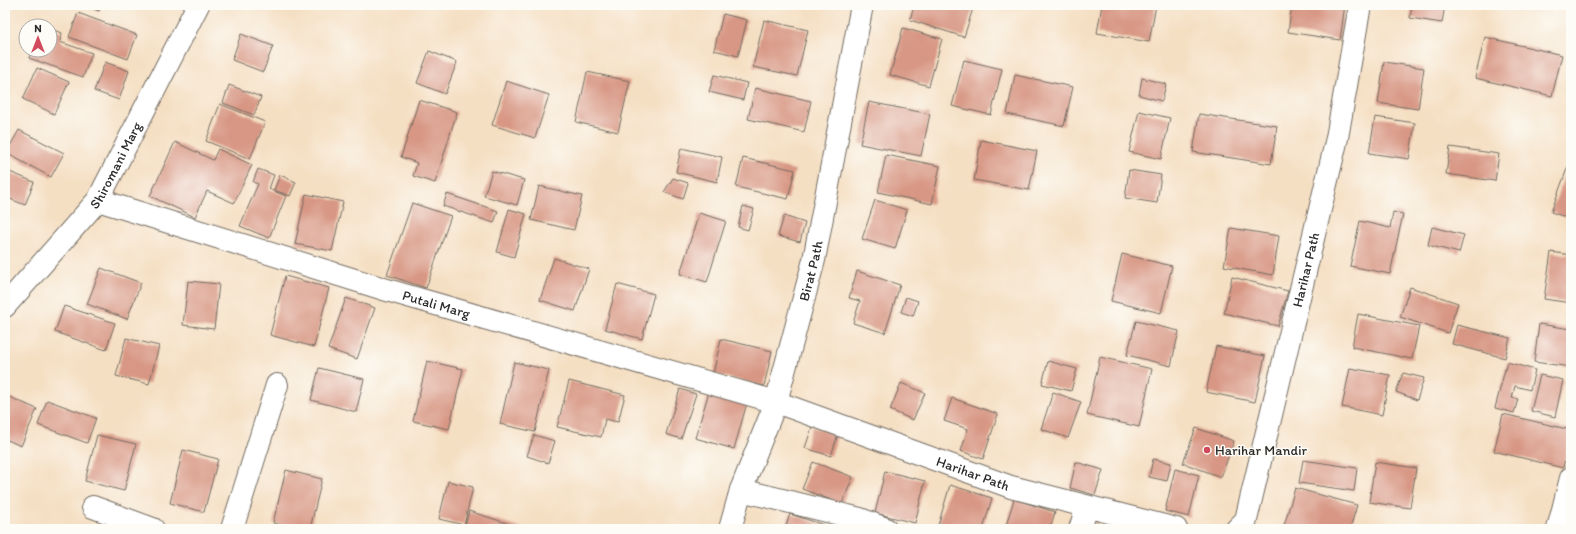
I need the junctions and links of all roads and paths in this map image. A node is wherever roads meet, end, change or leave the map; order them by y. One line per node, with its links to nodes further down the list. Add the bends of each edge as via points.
1 (198, 5): 4 (street, Shiromani Marg)
2 (862, 5): 7 (street, Birat Path, via 814,260)
3 (1360, 5): 18 (street, Harihar Path, via 1335,146 1246,520)
4 (98, 200): 5 (street, Shiromani Marg); 7 (street, Putali Marg, via 387,290)
5 (5, 306)
6 (277, 385): 13 (street)
7 (776, 402): 9 (street, Birat Path); 11 (street, Harihar Path, via 1011,486)
8 (1571, 478): 19 (street)
9 (741, 490): 14 (street, Birat Path); 15 (street, via 860,519)
10 (93, 507): 12 (street)
11 (1087, 507): 16 (street); 17 (street, Harihar Path)
12 (153, 529)
13 (232, 529)
14 (730, 529)
15 (886, 529)
16 (1080, 529)
17 (1176, 529)
18 (1237, 529)
19 (1558, 529)

